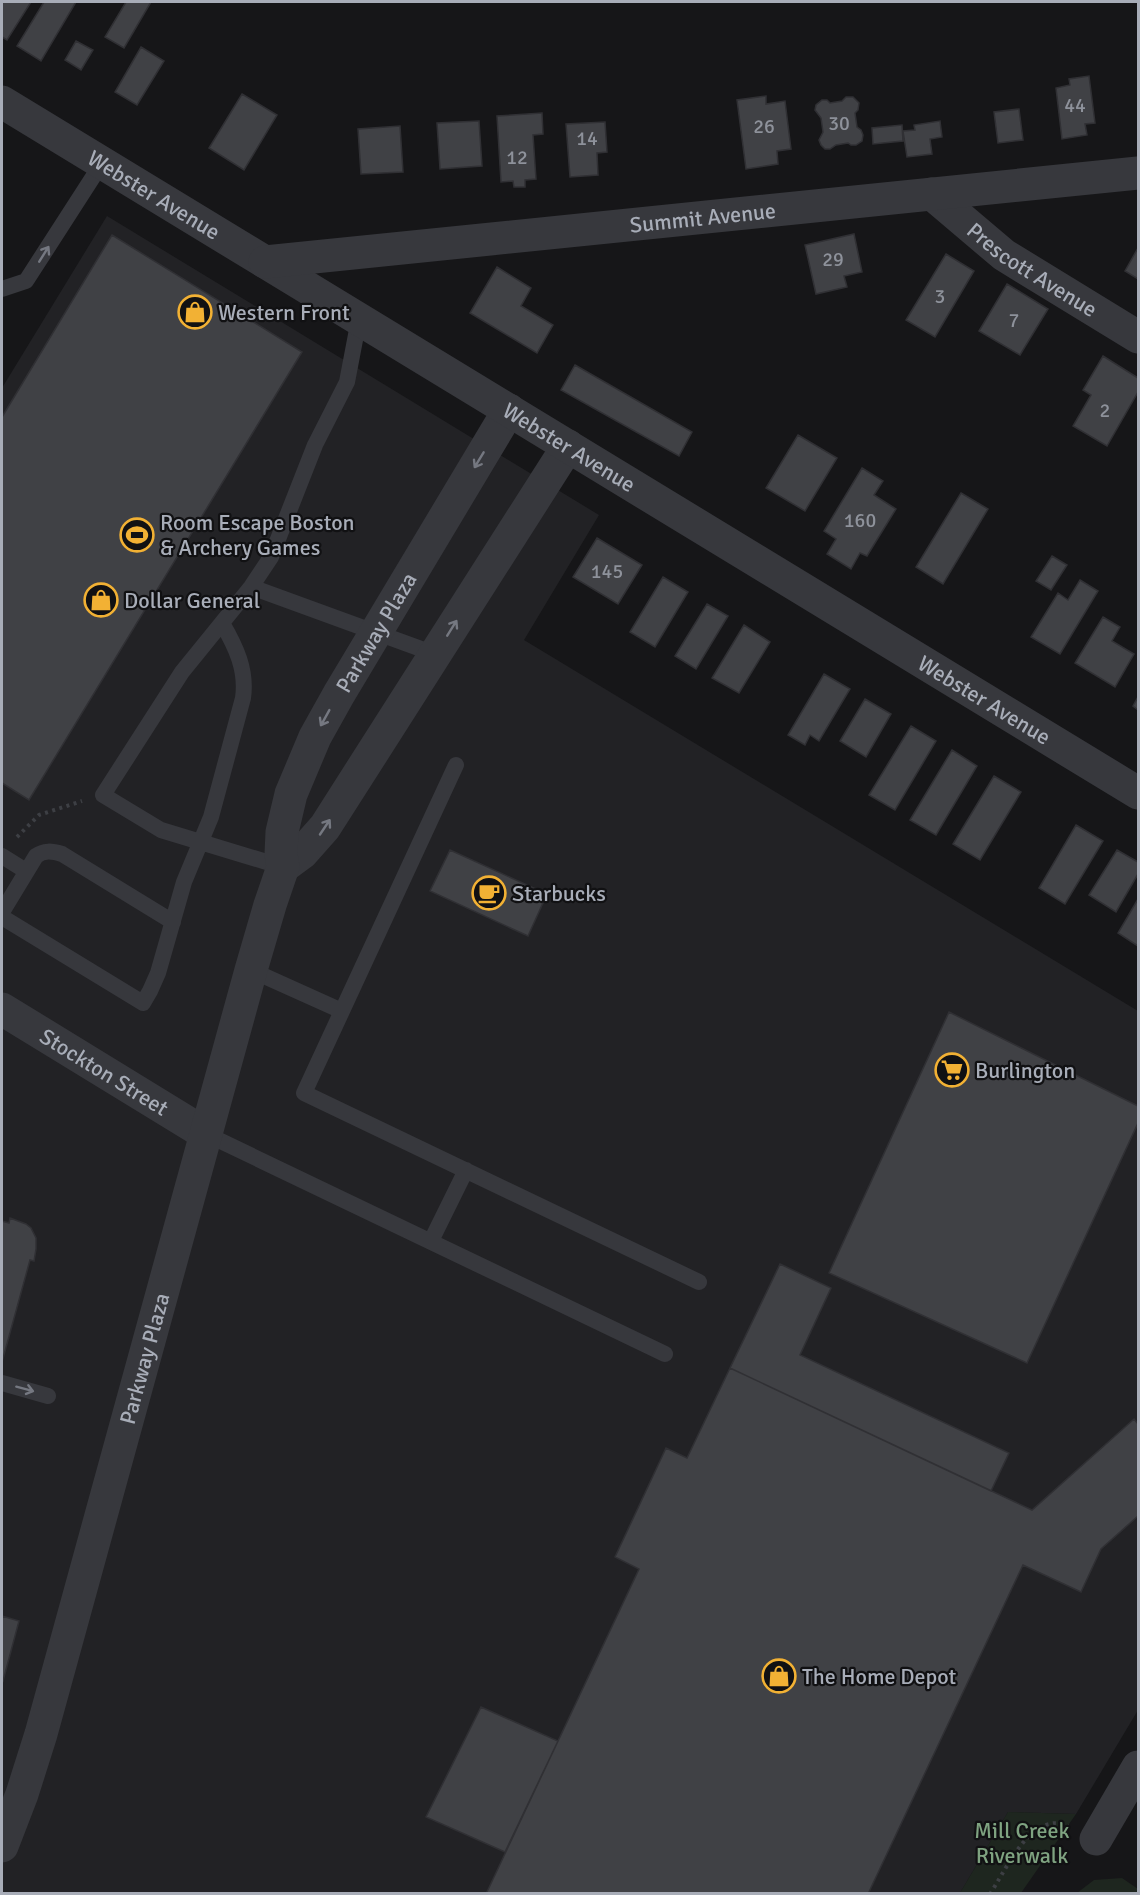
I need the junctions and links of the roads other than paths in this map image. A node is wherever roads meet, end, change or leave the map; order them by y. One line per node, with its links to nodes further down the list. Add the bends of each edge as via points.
1 (2, 102): 2 (street, Webster Avenue)
2 (102, 163): 5 (street, Webster Avenue); 6 (lane, one-way to 2, via 26,281)
3 (1138, 173): 4 (street, Summit Avenue)
4 (932, 194): 5 (street, Summit Avenue); 8 (street, Prescott Avenue, via 1004,255)
5 (265, 262): 7 (street, Webster Avenue)
6 (2, 289)
7 (359, 319): 9 (street, Webster Avenue); 11 (lane, via 346,382 315,445 271,557)
8 (1138, 337)
9 (509, 410): 10 (street, Webster Avenue); 13 (street, Parkway Plaza, one-way to 13)
10 (568, 446): 14 (street, one-way to 10); 16 (street, Webster Avenue)
11 (251, 587): 12 (lane); 13 (lane)
12 (222, 623): 17 (lane, via 242,664 244,687 216,802); 17 (lane, via 182,672 103,795 161,830)
13 (375, 633): 14 (lane); 19 (street, Parkway Plaza, one-way to 19, via 315,736 296,780 282,831)
14 (435, 654): 19 (street, one-way to 14, via 319,836)
15 (456, 765): 26 (lane)
16 (1138, 793)
17 (200, 842): 19 (lane); 23 (lane)
18 (2, 856): 20 (lane)
19 (283, 867): 24 (street, Parkway Plaza)
20 (26, 871): 21 (lane); 23 (lane, via 40,853 57,853)
21 (2, 912)
22 (2, 917): 23 (lane, via 143,1003 154,982)
23 (173, 922)
24 (251, 970): 26 (lane); 27 (street, Parkway Plaza)
25 (2, 1010): 27 (street, Stockton Street)
26 (342, 1011): 28 (lane, via 304,1093)
27 (206, 1134): 29 (lane); 36 (street, Parkway Plaza, via 41,1734)
28 (466, 1170): 29 (lane); 30 (lane)
29 (431, 1241): 31 (lane)
30 (699, 1282)
31 (665, 1354)
32 (2, 1383): 33 (lane, one-way to 33)
33 (48, 1396)
34 (1138, 1767): 35 (street)
35 (1096, 1839)
36 (2, 1846)

